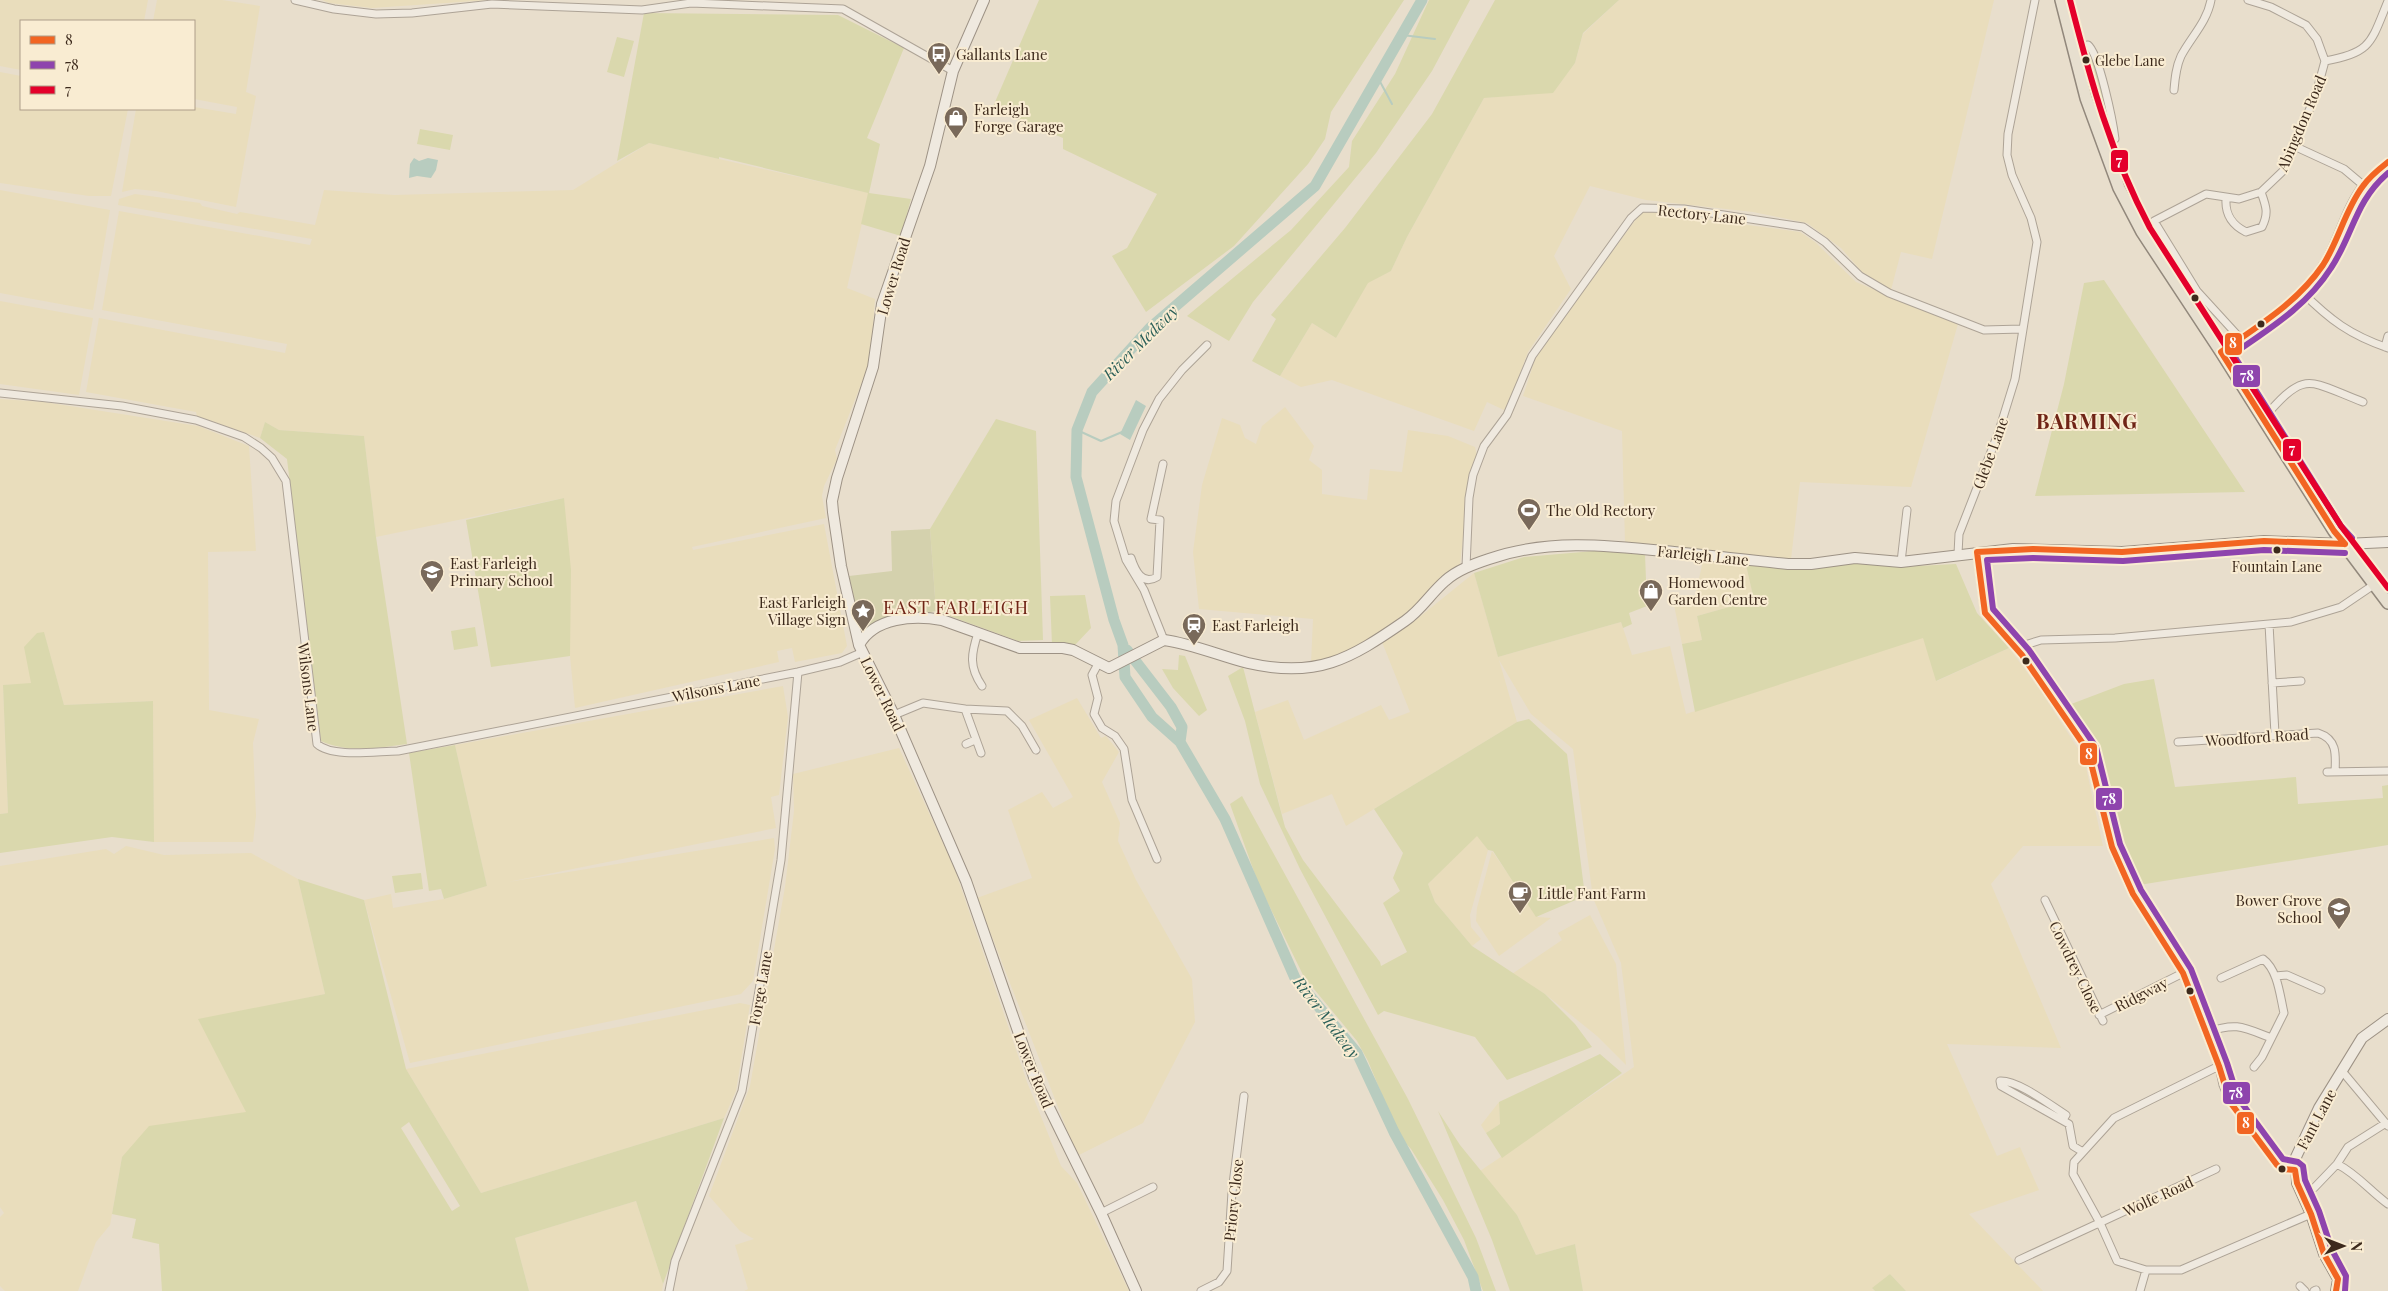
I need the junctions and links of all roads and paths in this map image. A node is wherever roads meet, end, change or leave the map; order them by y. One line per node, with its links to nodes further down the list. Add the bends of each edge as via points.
1 (295, 0): 10 (street, via 376,14 492,4 642,10 691,3 843,9)
2 (984, 0): 10 (street, Lower Road)
3 (2035, 0): 19 (street, Glebe Lane, via 2008,134 2007,155 2037,242)
4 (2061, 0): 8 (main road)
5 (2211, 0): 11 (street, via 2204,20 2182,56)
6 (2248, 0): 9 (street, Abingdon Road, via 2271,7 2306,25 2317,39)
7 (2388, 0): 9 (street, via 2365,47 2353,56)
8 (2072, 47): 12 (main road); 12 (street, via 2088,45 2094,51 2115,139)
9 (2325, 62): 13 (street, Abingdon Road, via 2316,94)
10 (953, 71): 41 (street, Lower Road, via 930,166 882,304 873,367 833,492 841,566)
11 (2174, 90)
12 (2103, 146): 24 (main road, via 2142,232)
13 (2294, 146): 15 (street, via 2344,168); 16 (street, Abingdon Road, via 2284,170)
14 (2388, 162): 15 (street)
15 (2363, 185): 18 (street, via 2324,263)
16 (2262, 192): 17 (street, Abingdon Road); 17 (street, via 2268,211 2266,218 2262,227 2246,232 2231,221)
17 (2226, 199): 21 (street, Abingdon Road, via 2206,194 2154,221 2197,291)
18 (2302, 292): 21 (street, via 2283,310); 23 (street, via 2350,333)
19 (2022, 330): 35 (street, Glebe Lane, via 2015,379 1998,434 1959,534); 38 (street, Rectory Lane, via 1984,330 1889,293 1860,276 1803,226 1684,209 1642,208 1631,218 1532,356 1507,415 1484,446 1473,475 1469,498)
20 (2388, 336): 23 (street)
21 (2240, 338): 24 (street)
22 (1207, 345): 36 (street, via 1159,399 1143,430 1116,501 1114,521)
23 (2387, 348)
24 (2221, 352): 29 (main road)
25 (0, 393): 49 (street, Wilsons Lane, via 122,406 196,420 244,437 272,458 286,481 309,693 317,744 322,749 398,751)
26 (2353, 398): 27 (street); 28 (street); 29 (street, via 2315,382 2299,385 2284,394)
27 (2363, 402)
28 (2348, 407)
29 (2262, 420): 33 (main road)
30 (1163, 464): 36 (street, via 1151,519 1160,520 1157,577 1143,579 1131,558)
31 (1907, 510): 37 (street)
32 (2388, 542): 33 (street)
33 (2345, 544): 34 (street, Farleigh Lane, via 2264,541 2122,552 2033,549); 39 (main road)
34 (1977, 552): 35 (street, Farleigh Lane); 47 (street, via 1984,613)
35 (1958, 554): 37 (street, Farleigh Lane)
36 (1126, 560): 45 (street, via 1145,592)
37 (1901, 562): 38 (street, Farleigh Lane, via 1855,558 1788,564 1583,544 1514,552)
38 (1466, 567): 45 (street, Farleigh Lane, via 1446,580 1407,620 1349,657 1321,666 1276,668)
39 (2376, 584): 40 (main road); 42 (street, via 2341,607 2291,622)
40 (2388, 603)
41 (853, 622): 43 (street); 46 (street, Lower Road)
42 (2270, 624): 47 (street, via 2115,638 2040,640 2028,644); 51 (street)
43 (874, 628): 44 (street, via 895,621 930,618); 46 (street, via 863,637)
44 (978, 633): 48 (street, via 1020,648 1073,650); 52 (street, via 971,661 973,679)
45 (1164, 640): 48 (street, via 1112,667)
46 (861, 648): 49 (street, via 840,662); 54 (street, Lower Road)
47 (2022, 655): 66 (street, via 2088,751 2112,847 2134,894)
48 (1102, 666): 64 (street, via 1092,674 1098,698 1094,714 1102,728 1115,736 1124,749 1132,800)
49 (798, 672): 94 (street, Forge Lane, via 781,860 742,1091 678,1252)
50 (2301, 682): 51 (street)
51 (2272, 683): 55 (street)
52 (982, 686)
53 (965, 709): 54 (street, via 923,703); 56 (street); 59 (street, via 1006,711 1022,726)
54 (894, 715): 89 (street, Lower Road, via 966,881 1034,1077)
55 (2275, 734): 57 (street, Woodford Road); 63 (street, Woodford Road, via 2318,733 2326,736 2335,747)
56 (975, 740): 58 (street); 60 (street)
57 (2178, 742)
58 (966, 744)
59 (1036, 750)
60 (981, 753)
61 (2388, 771): 63 (street)
62 (2327, 772): 63 (street)
63 (2335, 772)
64 (1157, 859)
65 (2045, 900): 70 (street, Cowdrey Close, via 2045,913)
66 (2183, 973): 70 (street, Ridgway); 72 (street)
67 (2275, 976): 68 (street, via 2269,963 2263,959); 69 (street, via 2287,975); 73 (street, via 2284,1013)
68 (2221, 978)
69 (2321, 990)
70 (2101, 1018)
71 (2388, 1019): 76 (street, Fant Lane, via 2362,1038)
72 (2207, 1032): 73 (street, via 2232,1025); 74 (street)
73 (2271, 1038): 75 (street)
74 (2220, 1066): 82 (street, via 2114,1118); 85 (street, via 2230,1102 2277,1165 2282,1169)
75 (2254, 1067)
76 (2342, 1071): 81 (street); 85 (street, Fant Lane, via 2301,1144)
77 (1244, 1096): 96 (street, Priory Close, via 1232,1192 1227,1271 1219,1282)
78 (2042, 1100): 79 (street); 79 (street, via 2008,1081 2000,1081 2001,1086); 80 (street, via 2066,1115)
79 (2035, 1107): 80 (street)
80 (2063, 1120): 82 (street, via 2069,1124 2073,1146)
81 (2387, 1125): 83 (street, via 2348,1147)
82 (2083, 1152): 91 (street, via 2074,1162 2073,1174)
83 (2337, 1164): 87 (street); 88 (street, via 2353,1172 2366,1188)
84 (2216, 1169): 91 (street, Wolfe Road)
85 (2295, 1170): 90 (street, Fant Lane, via 2296,1183)
86 (1153, 1187): 89 (street)
87 (2314, 1188)
88 (2388, 1204)
89 (1100, 1213): 95 (street, Lower Road)
90 (2312, 1214): 93 (street, via 2181,1270); 98 (street, Fant Lane, via 2324,1254 2338,1279)
91 (2100, 1223): 92 (street, Wolfe Road); 93 (street, via 2117,1261)
92 (2018, 1260)
93 (2146, 1270): 97 (street)
94 (669, 1291)
95 (1136, 1291)
96 (1201, 1291)
97 (2140, 1291)
98 (2337, 1291)

